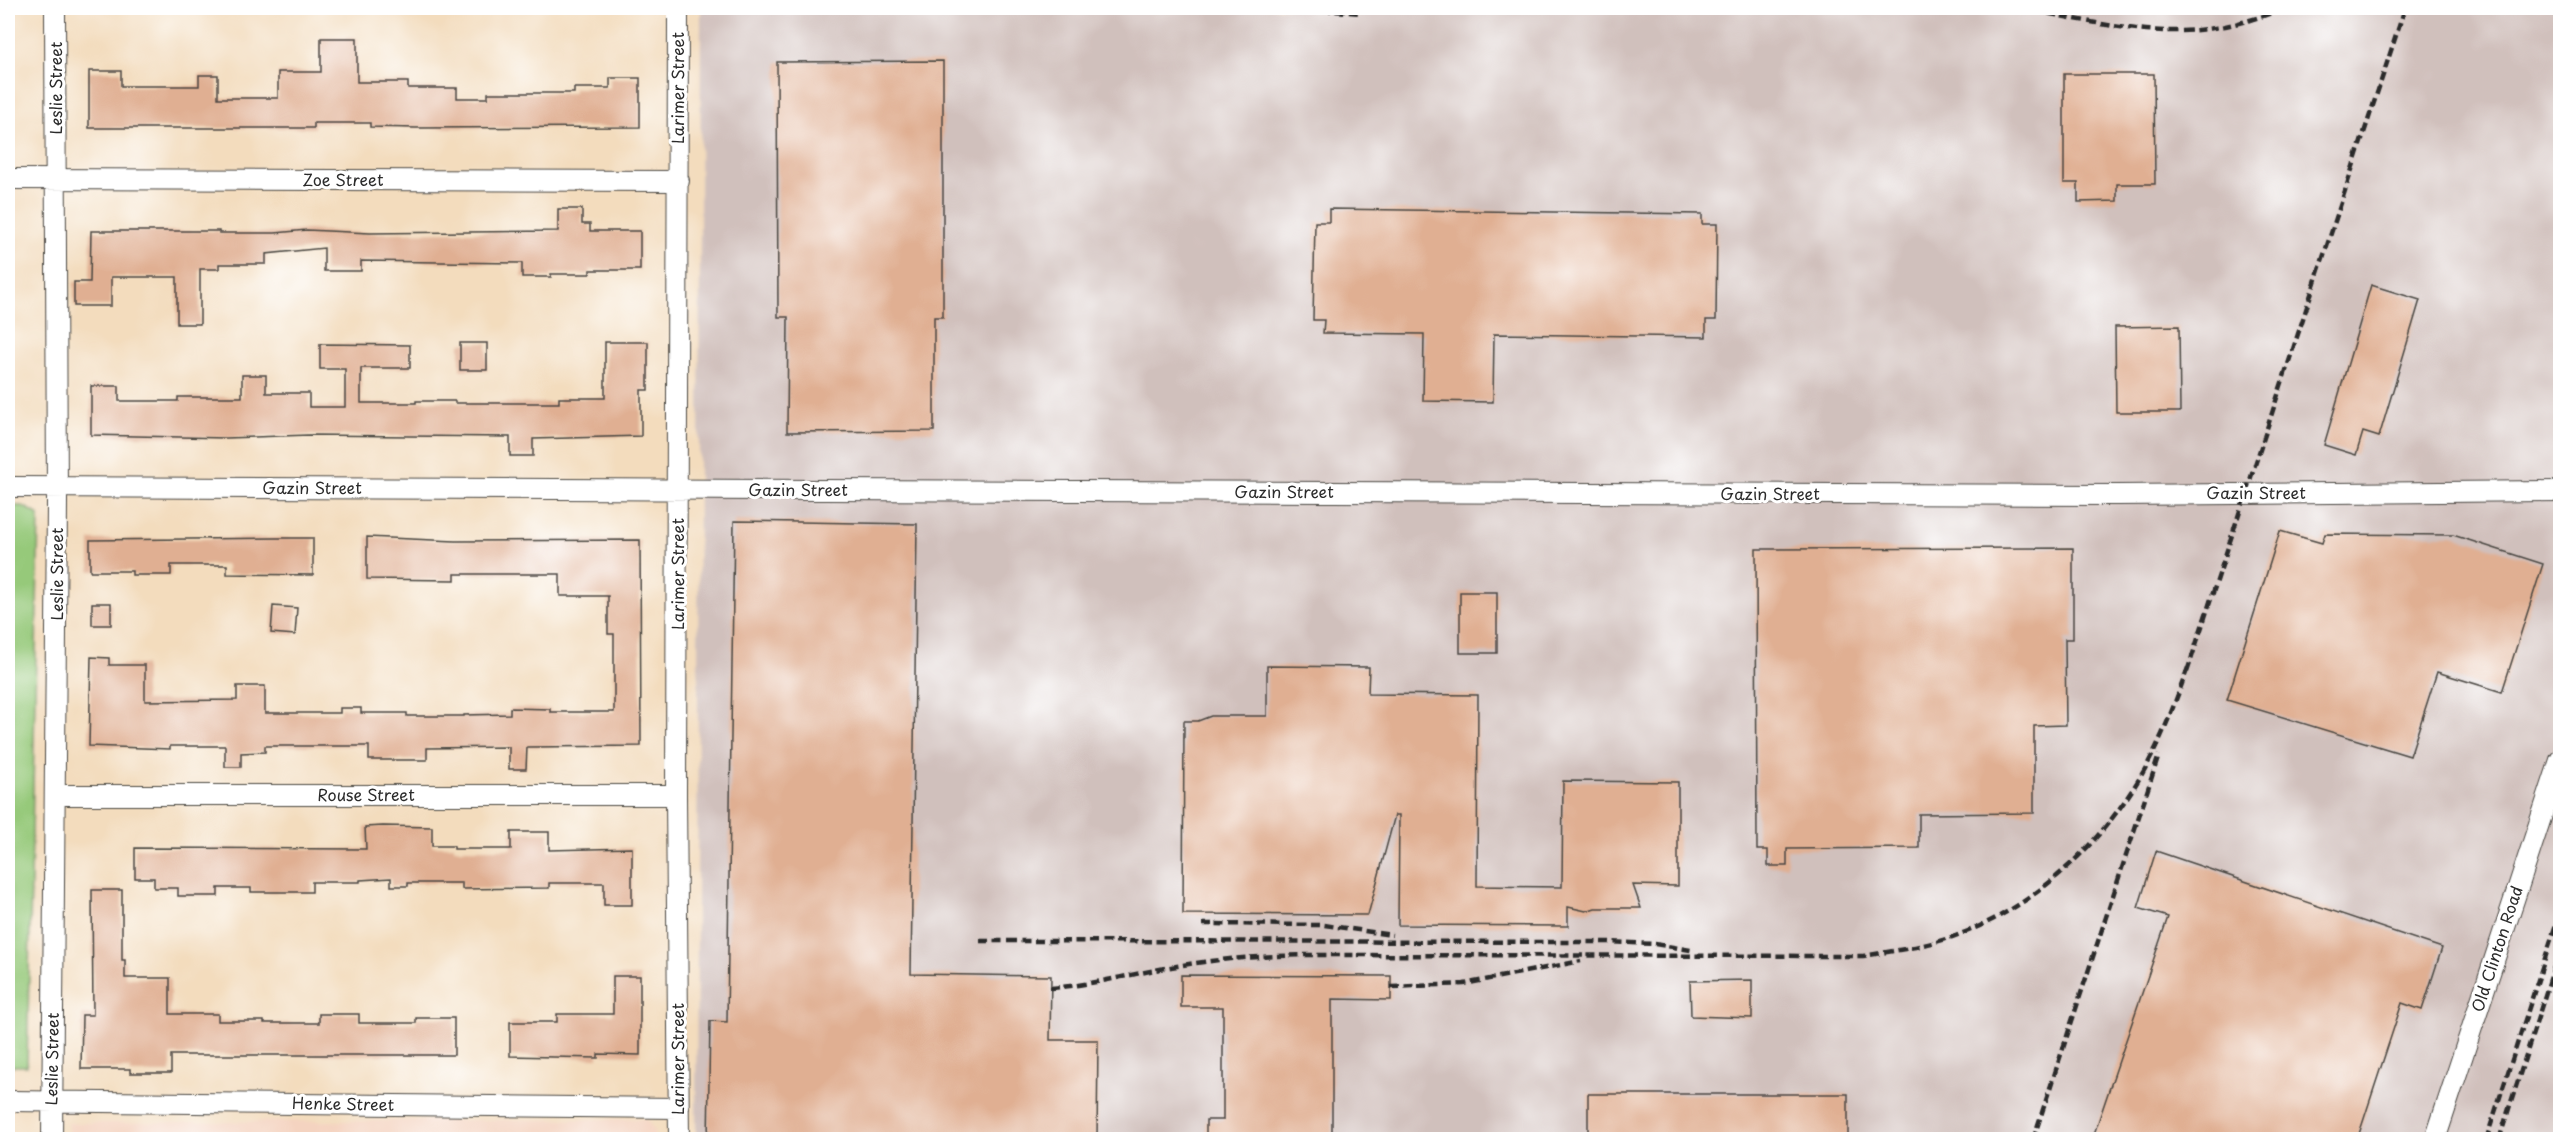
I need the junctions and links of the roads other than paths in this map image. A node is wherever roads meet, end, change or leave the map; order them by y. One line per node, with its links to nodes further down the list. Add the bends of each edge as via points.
1 (56, 8): 4 (street, Leslie Street)
2 (678, 8): 5 (street, Larimer Street)
3 (8, 179): 4 (street, Zoe Street)
4 (56, 180): 5 (street, Zoe Street); 7 (street, Leslie Street)
5 (679, 182): 8 (street, Larimer Street)
6 (8, 487): 7 (street, Gazin Street)
7 (57, 487): 8 (street, Gazin Street); 11 (street, Leslie Street)
8 (678, 490): 9 (street, Gazin Street, via 2106,495); 12 (street, Larimer Street)
9 (2560, 491)
10 (2560, 760): 18 (street, Old Clinton Road)
11 (56, 795): 12 (street, Rouse Street); 14 (street, Leslie Street)
12 (676, 795): 15 (street, Larimer Street)
13 (8, 1101): 14 (street, Henke Street)
14 (51, 1101): 15 (street, Henke Street); 16 (street, Leslie Street)
15 (679, 1108): 17 (street, Larimer Street)
16 (52, 1140)
17 (679, 1140)
18 (2435, 1140)

